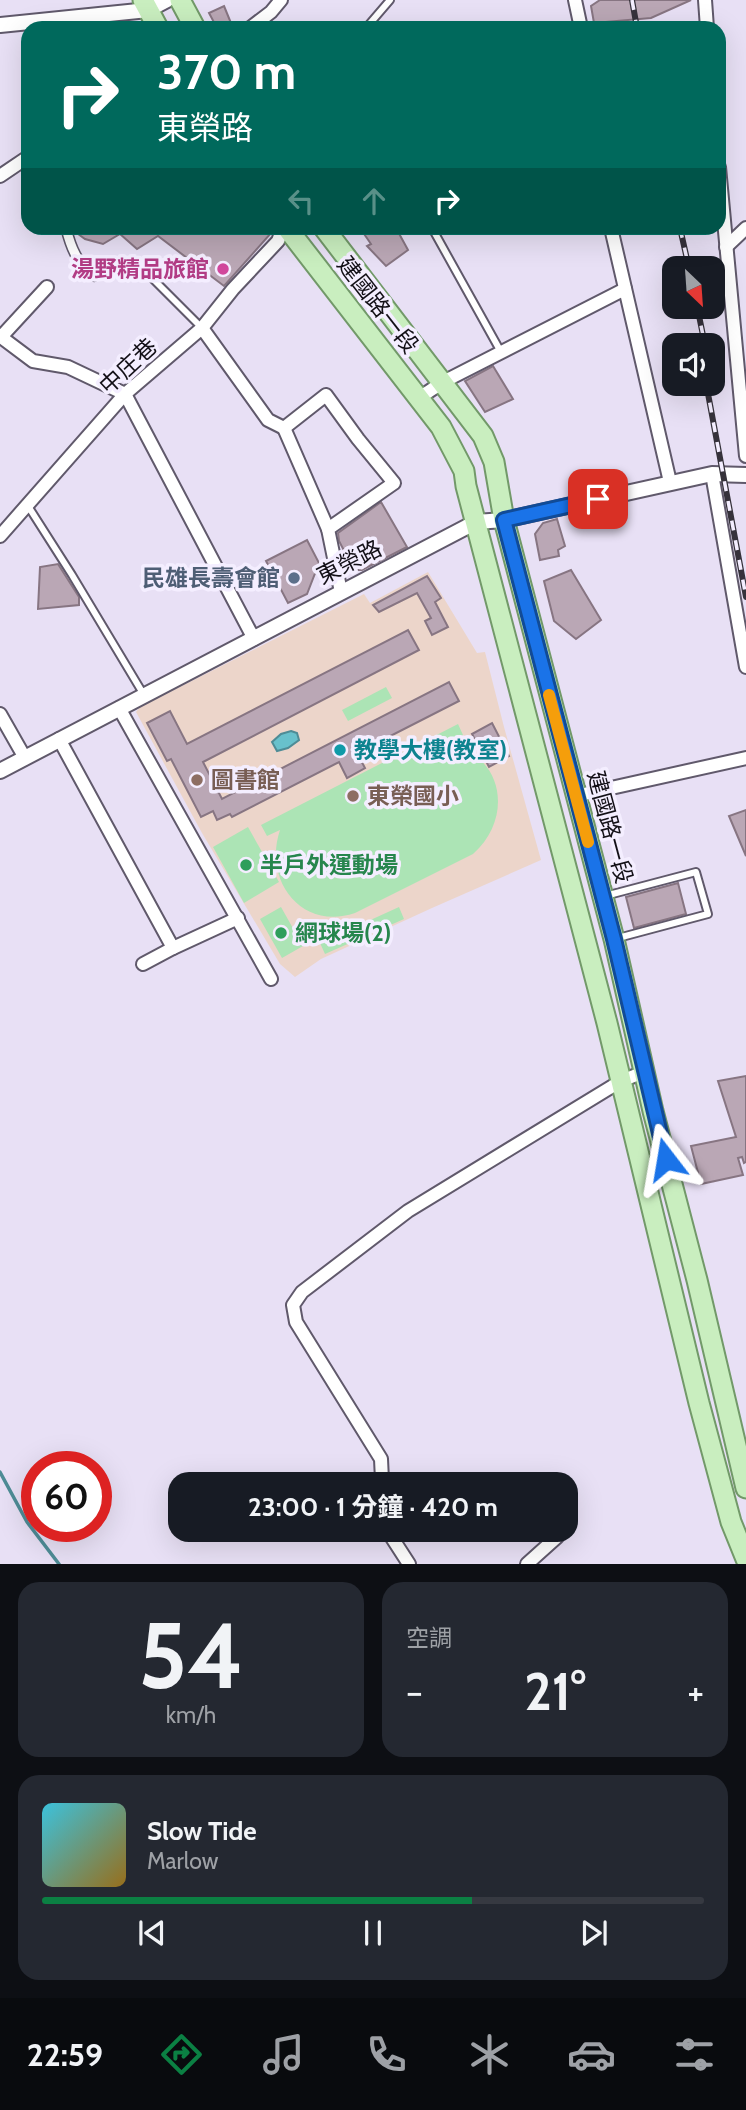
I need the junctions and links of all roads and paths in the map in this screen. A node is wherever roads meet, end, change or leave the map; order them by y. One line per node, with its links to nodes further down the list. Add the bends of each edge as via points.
1 (167, 0): 7 (street)
2 (180, 0): 10 (main road)
3 (281, 0): 11 (street)
4 (390, 0): 12 (lane)
5 (575, 0): 13 (street)
6 (705, 0): 14 (street)
7 (146, 5): 8 (street); 9 (main road)
8 (29, 21)
9 (154, 21)
10 (191, 21)
11 (259, 21)
12 (372, 21)
13 (580, 21)
14 (706, 21)
15 (21, 22): 16 (street)
16 (0, 25)
17 (21, 162): 18 (street)
18 (0, 176)
19 (746, 229): 27 (street)
20 (68, 235): 29 (street, via 83,268 94,276)
21 (281, 235): 32 (street, 中庄巷)
22 (291, 235): 37 (main road, 建國路一段)
23 (329, 235): 35 (main road, 建國路一段)
24 (436, 235): 34 (lane)
25 (613, 235): 31 (street)
26 (725, 235): 27 (street)
27 (726, 247): 39 (street)
28 (134, 260): 32 (lane)
29 (107, 264)
30 (47, 287): 33 (street)
31 (625, 289): 34 (street); 42 (street)
32 (202, 328): 36 (street, 中庄巷); 38 (street, via 268,420)
33 (0, 337): 36 (street, via 33,361 68,367)
34 (502, 352): 35 (street)
35 (443, 382): 37 (street); 44 (main road, 建國路一段, via 483,436 494,462)
36 (125, 394): 43 (street, 中庄巷); 49 (street)
37 (419, 398): 45 (main road, 建國路一段, via 464,471)
38 (284, 428): 46 (street); 46 (street, via 326,395 394,484)
39 (746, 456)
40 (712, 474): 41 (street, 東榮路); 42 (street, 東榮路); 50 (street)
41 (746, 475)
42 (670, 482): 44 (street, 東榮路)
43 (27, 505): 47 (street, 中庄巷); 51 (lane)
44 (504, 520): 45 (street, 東榮路); 58 (main road, 建國路一段)
45 (477, 522): 48 (street, 東榮路); 66 (main road, 建國路一段)
46 (328, 529): 48 (street)
47 (0, 536)
48 (341, 592): 49 (street, 東榮路)
49 (254, 639): 51 (street, 東榮路)
50 (746, 667)
51 (145, 695): 52 (street, 東榮路)
52 (119, 708): 54 (street, 東榮路); 60 (street)
53 (0, 713): 55 (street)
54 (59, 739): 55 (street, 東榮路); 62 (street)
55 (25, 758): 57 (street, 東榮路)
56 (746, 758): 58 (street)
57 (0, 771)
58 (575, 796): 59 (main road, 建國路一段)
59 (603, 897): 61 (main road, 建國路一段); 61 (lane, via 696,872 708,914)
60 (238, 918): 62 (street); 64 (street)
61 (614, 939): 65 (main road, 建國路一段)
62 (173, 948): 63 (street)
63 (143, 964)
64 (271, 979)
65 (644, 1072): 66 (street); 68 (main road, 建國路一段)
66 (621, 1082): 67 (street, via 408,1210 302,1292 293,1305 296,1322 381,1459); 71 (main road, 建國路一段, via 699,1402 731,1522)
67 (382, 1472)
68 (746, 1488)
69 (395, 1542): 72 (street)
70 (552, 1542): 73 (street)
71 (746, 1559)
72 (409, 1564)
73 (527, 1564)

